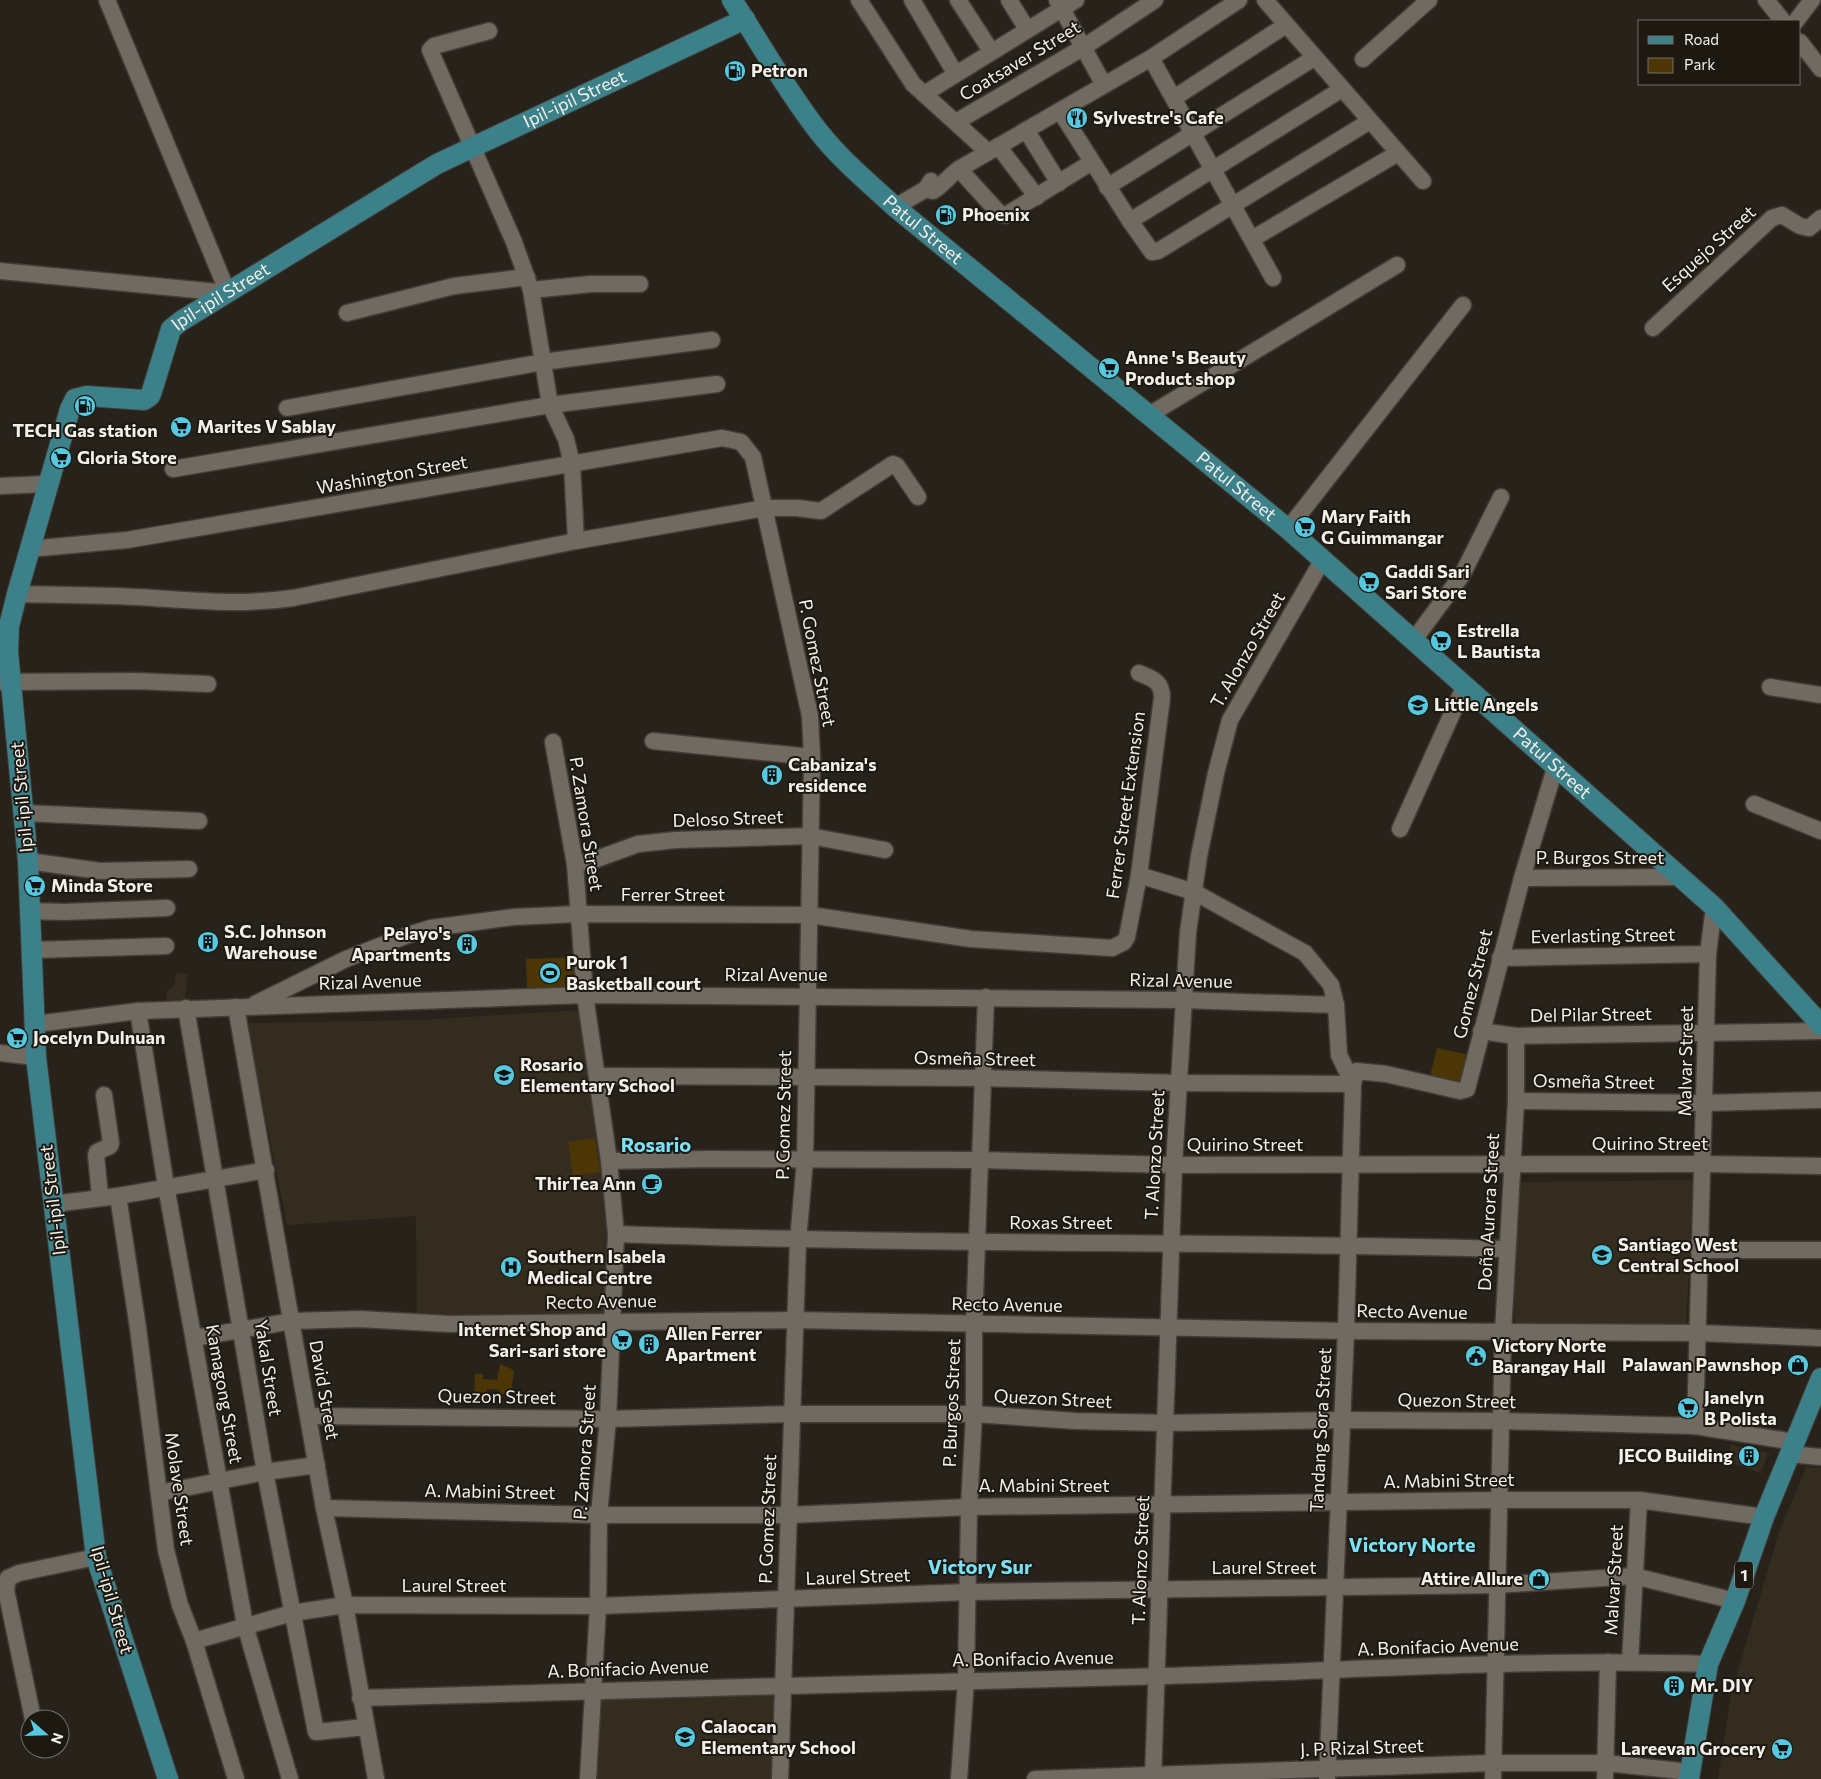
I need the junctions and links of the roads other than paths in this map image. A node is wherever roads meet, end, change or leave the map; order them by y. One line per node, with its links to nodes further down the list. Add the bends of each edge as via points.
1 (107, 0): 57 (street)
2 (732, 0): 14 (main road, Patul Street)
3 (859, 0): 30 (street, via 904,71)
4 (912, 0): 27 (street)
5 (958, 0): 22 (street)
6 (1009, 0): 18 (street)
7 (1155, 0): 21 (street, Coatsaver Street)
8 (1239, 0): 23 (street)
9 (1265, 0): 17 (street)
10 (1430, 0): 25 (street)
11 (1766, 0): 15 (street)
12 (1812, 0): 16 (street)
13 (1065, 3): 18 (street); 21 (street)
14 (744, 19): 37 (main road, Ipil-ipil Street); 48 (main road, Patul Street, via 820,133)
15 (1782, 20)
16 (1797, 20)
17 (1286, 25): 24 (street); 31 (street)
18 (1027, 29): 22 (street)
19 (489, 31): 37 (street, via 434,46 430,50)
20 (1801, 43): 26 (street)
21 (1084, 47): 28 (street); 34 (street, Coatsaver Street)
22 (991, 51): 27 (street)
23 (1151, 58): 28 (street); 31 (street)
24 (1314, 58): 29 (street); 36 (street)
25 (1364, 59)
26 (1821, 69)
27 (955, 73): 30 (street)
28 (1104, 84): 32 (street)
29 (1342, 89): 33 (street); 41 (street)
30 (924, 94): 34 (street)
31 (1174, 98): 36 (street)
32 (1060, 111): 35 (street); 40 (street)
33 (1370, 121): 39 (street); 47 (street)
34 (956, 122): 38 (street)
35 (1026, 130): 38 (street); 44 (street)
36 (1193, 133): 41 (street); 45 (street)
37 (472, 146): 55 (street); 57 (main road, Ipil-ipil Street, via 436,164)
38 (993, 149): 42 (street); 46 (street)
39 (1398, 153): 43 (street); 51 (street)
40 (1092, 162): 44 (street); 45 (street)
41 (1213, 169): 47 (street); 50 (street)
42 (953, 174): 46 (street, via 1002,215 1009,215); 48 (street, via 933,190 926,189)
43 (1422, 181)
44 (1059, 183): 46 (street)
45 (1107, 187): 50 (street)
46 (1036, 197)
47 (1233, 205): 50 (street, via 1154,252 1148,250); 51 (street)
48 (895, 207): 66 (main road, Patul Street)
49 (1821, 218): 60 (street, Esquejo Street, via 1809,228 1782,215 1772,218)
50 (1130, 221)
51 (1252, 240): 54 (street)
52 (1397, 265): 66 (street)
53 (0, 271): 57 (street)
54 (1273, 278)
55 (529, 283): 56 (street); 59 (street, via 454,286); 62 (street)
56 (640, 284)
57 (228, 293): 70 (main road, Ipil-ipil Street, via 170,329 150,396 144,400 87,396 76,399)
58 (1462, 305): 75 (street)
59 (347, 313)
60 (1653, 328)
61 (712, 340): 62 (street)
62 (543, 362): 64 (street); 65 (street)
63 (717, 384): 64 (street)
64 (550, 405): 68 (street, via 566,440); 69 (street)
65 (287, 408)
66 (1150, 415): 75 (main road, Patul Street)
67 (752, 457): 68 (street, Washington Street, via 740,442 722,438); 74 (street, P. Gomez Street)
68 (572, 464): 76 (street); 77 (street, Washington Street, via 127,540)
69 (173, 468)
70 (47, 484): 71 (street); 77 (main road, Ipil-ipil Street)
71 (0, 486)
72 (918, 497): 74 (street, via 893,464 827,509)
73 (1501, 497): 80 (street, via 1462,576)
74 (765, 508): 76 (street); 89 (street, P. Gomez Street, via 810,716)
75 (1288, 529): 78 (main road, Patul Street)
76 (576, 541): 79 (street, via 256,603)
77 (29, 549): 79 (main road, Ipil-ipil Street)
78 (1322, 561): 80 (main road, Patul Street); 104 (street, T. Alonzo Street, via 1230,720 1216,774)
79 (17, 594): 82 (main road, Ipil-ipil Street, via 9,626)
80 (1413, 641): 84 (main road, Patul Street)
81 (1139, 673): 101 (street, Ferrer Street Extension, via 1155,680 1162,691)
82 (5, 681): 83 (street); 92 (main road, Ipil-ipil Street)
83 (208, 684)
84 (1465, 685): 90 (main road, Patul Street); 94 (street)
85 (1770, 687): 86 (street)
86 (1821, 694)
87 (653, 741): 89 (street)
88 (553, 742): 99 (street, P. Zamora Street)
89 (812, 757): 96 (street, P. Gomez Street)
90 (1555, 768): 102 (street, Gomez Street); 103 (main road, Patul Street)
91 (1754, 804): 95 (street)
92 (24, 813): 93 (street); 98 (main road, Ipil-ipil Street)
93 (199, 822)
94 (1400, 829)
95 (1821, 831)
96 (810, 836): 97 (street, Deloso Street); 99 (street, Deloso Street, via 638,844); 109 (street, P. Gomez Street)
97 (885, 850)
98 (28, 861): 100 (street, via 100,870); 107 (main road, Ipil-ipil Street)
99 (575, 864): 108 (street, P. Zamora Street)
100 (189, 869)
101 (1139, 874): 104 (street); 111 (street, Ferrer Street Extension, via 1127,937)
102 (1522, 878): 103 (street, P. Burgos Street); 114 (street, Gomez Street)
103 (1679, 878): 105 (main road, Patul Street)
104 (1194, 892): 118 (street, T. Alonzo Street); 119 (street, via 1305,953 1331,985)
105 (1714, 907): 113 (street, Malvar Street); 124 (main road, Patul Street)
106 (167, 908): 107 (street)
107 (29, 911): 112 (main road, Ipil-ipil Street)
108 (578, 914): 109 (street, Ferrer Street); 115 (street, P. Zamora Street); 120 (street, Ferrer Street, via 488,919 430,928 346,959)
109 (810, 915): 111 (street, Ferrer Street, via 971,939); 116 (street, P. Gomez Street)
110 (166, 946): 112 (street)
111 (1112, 948)
112 (32, 950): 123 (main road, Ipil-ipil Street)
113 (1708, 954): 114 (street, Everlasting Street); 127 (street, Malvar Street)
114 (1500, 958): 126 (street, Gomez Street)
115 (585, 995): 116 (street, Rizal Avenue); 120 (street, Rizal Avenue); 131 (street, P. Zamora Street)
116 (807, 995): 117 (street, Rizal Avenue); 132 (street, P. Gomez Street)
117 (986, 997): 118 (street, Rizal Avenue); 133 (street, P. Burgos Street)
118 (1183, 1000): 119 (street, Rizal Avenue); 134 (street, T. Alonzo Street)
119 (1336, 1005): 135 (street, via 1338,1055)
120 (243, 1007): 121 (street, Rizal Avenue); 148 (street, David Street)
121 (186, 1008): 122 (street, Rizal Avenue); 149 (street, Yakal Street)
122 (138, 1011): 123 (street, Rizal Avenue); 150 (street, Kamagong Street)
123 (36, 1024): 130 (main road, Ipil-ipil Street)
124 (1821, 1025)
125 (1821, 1031): 127 (street, Del Pilar Street)
126 (1481, 1032): 128 (street, Del Pilar Street); 135 (street, Gomez Street, via 1464,1091 1386,1074 1356,1071)
127 (1706, 1033): 128 (street, Del Pilar Street); 139 (street, Malvar Street)
128 (1516, 1036): 138 (street, Doña Aurora Street)
129 (0, 1053): 130 (street)
130 (36, 1057): 153 (main road, Ipil-ipil Street)
131 (598, 1076): 132 (street, Osmeña Street); 142 (street, P. Zamora Street)
132 (805, 1078): 133 (street, Osmeña Street); 140 (street, P. Gomez Street)
133 (982, 1078): 134 (street, Osmeña Street); 141 (street, P. Burgos Street)
134 (1179, 1083): 135 (street, Osmeña Street); 145 (street, T. Alonzo Street)
135 (1353, 1084): 146 (street, Tandang Sora Street)
136 (104, 1095): 151 (street, via 112,1143 96,1155)
137 (1821, 1100): 139 (street, Osmeña Street)
138 (1516, 1101): 139 (street, Osmeña Street); 143 (street, Doña Aurora Street)
139 (1705, 1103): 144 (street, Malvar Street)
140 (805, 1160): 141 (street, Quirino Street); 142 (street, Quirino Street, via 706,1158); 155 (street, P. Gomez Street)
141 (980, 1160): 145 (street, Quirino Street); 156 (street, P. Burgos Street)
142 (609, 1161): 154 (street, P. Zamora Street)
143 (1512, 1164): 144 (street, Quirino Street); 146 (street, Quirino Street); 159 (street, Doña Aurora Street)
144 (1703, 1164): 147 (street, Quirino Street); 160 (street, Malvar Street)
145 (1174, 1165): 146 (street, Quirino Street); 157 (street, T. Alonzo Street)
146 (1352, 1166): 158 (street, Tandang Sora Street)
147 (1821, 1166)
148 (266, 1170): 149 (street); 163 (street, David Street)
149 (214, 1178): 150 (street); 167 (street, Yakal Street)
150 (166, 1186): 152 (street); 171 (street, Kamagong Street)
151 (100, 1196): 152 (street); 153 (street)
152 (118, 1196): 187 (street, Molave Street)
153 (53, 1204): 197 (main road, Ipil-ipil Street)
154 (616, 1234): 155 (street, Roxas Street); 164 (street, P. Zamora Street)
155 (798, 1241): 156 (street, Roxas Street); 162 (street, P. Gomez Street)
156 (977, 1242): 157 (street, Roxas Street); 165 (street, P. Burgos Street)
157 (1171, 1243): 158 (street, Roxas Street); 166 (street, T. Alonzo Street)
158 (1348, 1245): 159 (street, Roxas Street); 168 (street, Tandang Sora Street)
159 (1506, 1249): 170 (street, Doña Aurora Street)
160 (1699, 1250): 161 (street); 169 (street, Malvar Street)
161 (1821, 1250)
162 (795, 1320): 164 (street, Recto Avenue); 165 (street, Recto Avenue); 174 (street, P. Gomez Street)
163 (292, 1321): 164 (street, Recto Avenue, via 360,1318 450,1324); 167 (street, Recto Avenue); 176 (street, David Street)
164 (613, 1321): 177 (street, P. Zamora Street)
165 (974, 1325): 166 (street, Recto Avenue); 175 (street, P. Burgos Street)
166 (1169, 1327): 168 (street, Recto Avenue); 180 (street, T. Alonzo Street)
167 (242, 1330): 171 (street, Recto Avenue); 185 (street, Yakal Street)
168 (1346, 1331): 170 (street, Recto Avenue); 178 (street, Tandang Sora Street)
169 (1698, 1333): 170 (street, Recto Avenue); 172 (street, Recto Avenue); 181 (street, Malvar Street)
170 (1503, 1334): 179 (street, Doña Aurora Street)
171 (194, 1338): 186 (street, Kamagong Street)
172 (1821, 1338)
173 (1821, 1378): 182 (main road, 1)
174 (792, 1414): 175 (street, Quezon Street); 177 (street, Quezon Street); 195 (street, P. Gomez Street)
175 (974, 1414): 180 (street, Quezon Street); 192 (street, P. Burgos Street)
176 (309, 1416): 177 (street, Quezon Street); 184 (street, David Street)
177 (608, 1419): 194 (street, P. Zamora Street)
178 (1342, 1420): 179 (street, Quezon Street); 180 (street, Quezon Street); 190 (street, Tandang Sora Street)
179 (1502, 1421): 181 (street, Quezon Street); 188 (street, Doña Aurora Street)
180 (1166, 1424): 191 (street, T. Alonzo Street)
181 (1695, 1426): 182 (street, Quezon Street)
182 (1791, 1448): 183 (street, Quezon Street); 196 (main road, 1)
183 (1821, 1457)
184 (317, 1465): 185 (street); 193 (street, David Street)
185 (265, 1472): 186 (street); 207 (street, Yakal Street)
186 (219, 1482): 187 (street); 208 (street, Kamagong Street)
187 (159, 1493): 209 (street, Molave Street, via 166,1550 180,1605)
188 (1499, 1500): 189 (street, A. Mabini Street); 190 (street, A. Mabini Street); 199 (street, Doña Aurora Street)
189 (1638, 1500): 196 (street, A. Mabini Street); 198 (street, Malvar Street)
190 (1337, 1502): 191 (street, A. Mabini Street); 200 (street, Tandang Sora Street)
191 (1164, 1506): 192 (street, A. Mabini Street); 201 (street, T. Alonzo Street)
192 (968, 1507): 195 (street, A. Mabini Street); 202 (street, P. Burgos Street)
193 (324, 1508): 194 (street, A. Mabini Street); 205 (street, David Street)
194 (599, 1515): 195 (street, A. Mabini Street); 206 (street, P. Zamora Street)
195 (788, 1515): 203 (street, P. Gomez Street)
196 (1764, 1517): 204 (main road, 1)
197 (96, 1557): 220 (street, via 8,1578 6,1590); 227 (main road, Ipil-ipil Street)
198 (1634, 1576): 199 (street, Laurel Street); 204 (street, Laurel Street); 211 (street, Malvar Street)
199 (1498, 1585): 200 (street, Laurel Street); 212 (street, Doña Aurora Street)
200 (1334, 1587): 201 (street, Laurel Street); 214 (street, Tandang Sora Street)
201 (1160, 1589): 202 (street, Laurel Street); 215 (street, T. Alonzo Street)
202 (968, 1592): 203 (street, Laurel Street); 216 (street, P. Burgos Street)
203 (784, 1600): 206 (street, Laurel Street); 217 (street, P. Gomez Street)
204 (1736, 1600): 213 (main road, 1)
205 (345, 1605): 206 (street, Laurel Street); 207 (street, Laurel Street); 219 (street, David Street)
206 (598, 1606): 218 (street, P. Zamora Street)
207 (292, 1613): 208 (street, Laurel Street); 221 (street, Yakal Street, via 316,1732)
208 (245, 1625): 209 (street, Laurel Street); 229 (street, Kamagong Street)
209 (194, 1641): 228 (street, Molave Street)
210 (1608, 1662): 211 (street, A. Bonifacio Avenue); 212 (street, A. Bonifacio Avenue); 223 (street, Malvar Street)
211 (1630, 1662): 213 (street, A. Bonifacio Avenue)
212 (1496, 1664): 214 (street, A. Bonifacio Avenue); 222 (street, Doña Aurora Street)
213 (1708, 1664): 225 (main road, 1)
214 (1332, 1671): 215 (street, A. Bonifacio Avenue); 224 (street, Tandang Sora Street)
215 (1156, 1676): 216 (street, A. Bonifacio Avenue); 226 (street, T. Alonzo Street)
216 (966, 1680): 217 (street, A. Bonifacio Avenue); 233 (street, P. Burgos Street)
217 (782, 1685): 218 (street, A. Bonifacio Avenue); 232 (street, P. Gomez Street)
218 (592, 1690): 219 (street, A. Bonifacio Avenue); 231 (street, P. Zamora Street)
219 (360, 1698): 221 (street, David Street)
220 (32, 1709)
221 (366, 1728): 230 (street, David Street)
222 (1493, 1771): 223 (street, J. P. Rizal Street); 224 (street, J. P. Rizal Street)
223 (1606, 1771): 225 (street, J. P. Rizal Street)
224 (1327, 1774): 226 (street, J. P. Rizal Street)
225 (1689, 1775)
226 (1153, 1778): 234 (street, J. P. Rizal Street)
227 (168, 1779)
228 (236, 1779)
229 (290, 1779)
230 (376, 1779)
231 (588, 1779)
232 (780, 1779)
233 (959, 1779)
234 (1035, 1779)

